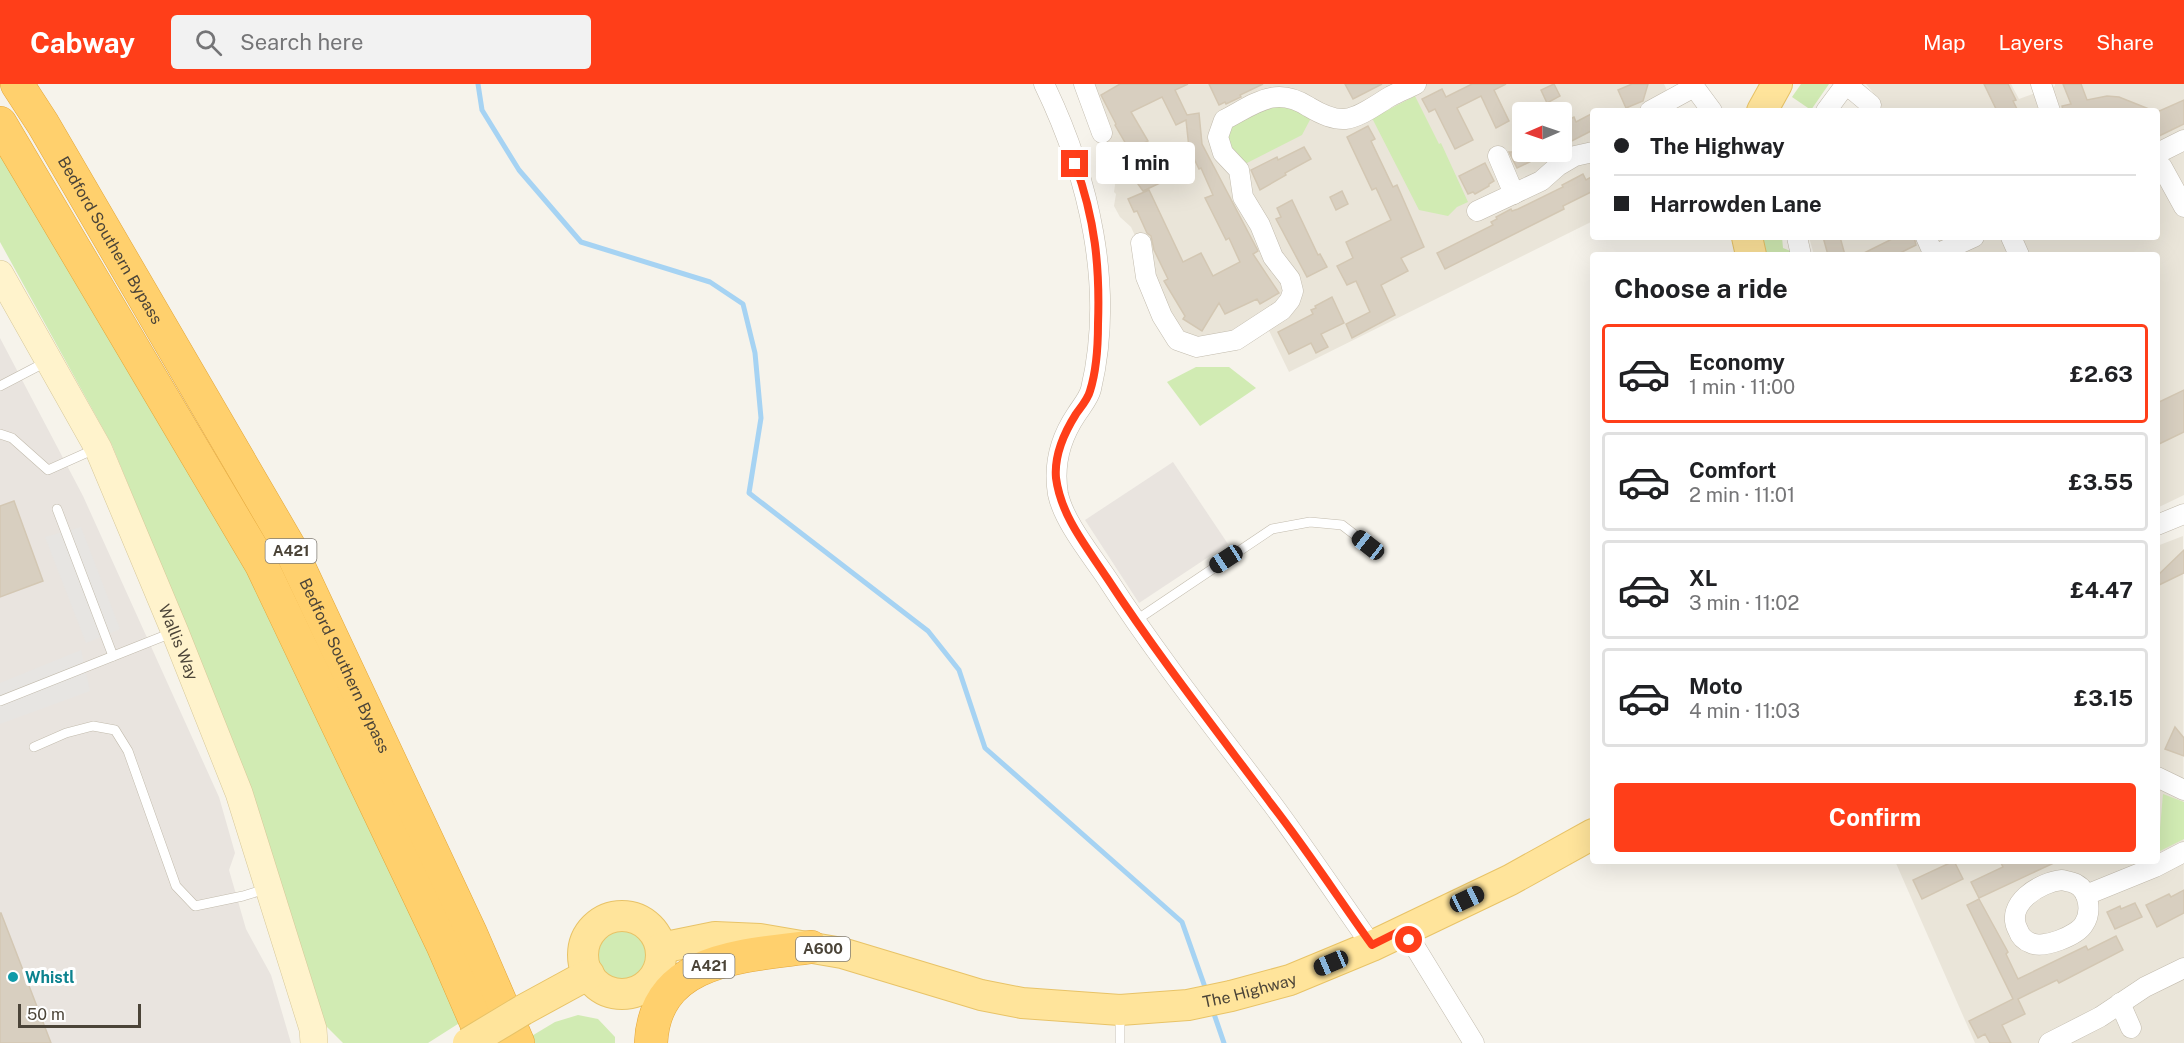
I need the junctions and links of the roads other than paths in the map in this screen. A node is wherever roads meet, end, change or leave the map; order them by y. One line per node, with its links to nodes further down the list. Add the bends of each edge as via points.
1 (16, 84): 61 (highway, Bedford Southern Bypass / A421, via 290,548 471,933)
2 (1044, 84): 37 (street, via 1083,184 1094,229 1099,278 1097,356 1090,393 1059,447 1059,496 1069,520)
3 (1416, 84): 26 (street, via 1344,119 1324,115 1282,95 1265,98 1224,120 1218,137 1223,153 1239,170 1243,197 1293,291 1282,310 1236,340 1197,346 1177,339 1139,280)
4 (1777, 84): 12 (main road)
5 (1846, 84): 9 (street); 13 (street)
6 (2041, 84): 14 (street)
7 (1086, 85): 16 (street, via 1089,104)
8 (1693, 86): 10 (street); 11 (street)
9 (1870, 105)
10 (1655, 108)
11 (1711, 108)
12 (1764, 108)
13 (1828, 108)
14 (2049, 108)
15 (0, 123): 60 (highway, Bedford Southern Bypass / A421, via 261,564)
16 (1102, 133)
17 (2184, 140): 18 (street)
18 (2160, 152)
19 (1590, 153): 22 (street, via 1575,156 1541,181)
20 (1498, 156): 22 (street)
21 (2160, 165): 23 (street)
22 (1514, 194): 24 (street)
23 (2184, 207)
24 (1477, 211)
25 (1967, 240): 27 (street)
26 (1141, 243)
27 (1941, 252)
28 (0, 274): 29 (street, Wallis Way)
29 (48, 360): 30 (lane); 32 (street, Wallis Way)
30 (0, 386)
31 (0, 434): 32 (lane, via 12,438 48,470)
32 (98, 448): 38 (street, Wallis Way)
33 (57, 509): 39 (lane)
34 (2182, 519): 35 (street)
35 (2160, 524)
36 (1368, 545): 37 (lane, via 1342,525 1310,522 1272,529)
37 (1135, 621): 49 (street)
38 (175, 632): 39 (lane); 46 (street, Wallis Way, via 239,793)
39 (113, 656): 40 (lane)
40 (0, 701)
41 (34, 747): 46 (lane, via 93,726 115,730 128,751 176,886 195,906)
42 (2160, 778): 43 (street)
43 (2184, 789)
44 (1590, 836): 48 (main road, The Highway / A600, via 1509,880)
45 (2184, 852): 47 (street)
46 (268, 888): 58 (street, Wallis Way)
47 (2086, 895)
48 (1404, 929): 49 (main road, The Highway / A600); 65 (street)
49 (1372, 945): 56 (main road, The Highway / A600, via 1290,980 1231,996 1188,1005)
50 (811, 947): 51 (main road, A600, via 715,937); 56 (main road, The Highway / A600, via 981,995 1022,1003); 63 (highway, A421, via 732,958 691,972 664,997 654,1019)
51 (661, 948): 53 (main road, via 656,935 635,918 609,918 597,925 584,948); 54 (main road, via 659,969)
52 (2184, 968): 55 (street)
53 (589, 974): 54 (main road, via 608,991 621,994); 59 (main road, bridge)
54 (645, 986): 62 (highway, via 634,1007)
55 (2120, 1003): 57 (street); 66 (street)
56 (1120, 1010): 64 (lane)
57 (2131, 1028)
58 (319, 1038)
59 (468, 1043)
60 (486, 1043)
61 (518, 1043)
62 (633, 1043)
63 (651, 1043)
64 (1120, 1043)
65 (1474, 1043)
66 (2049, 1043)

